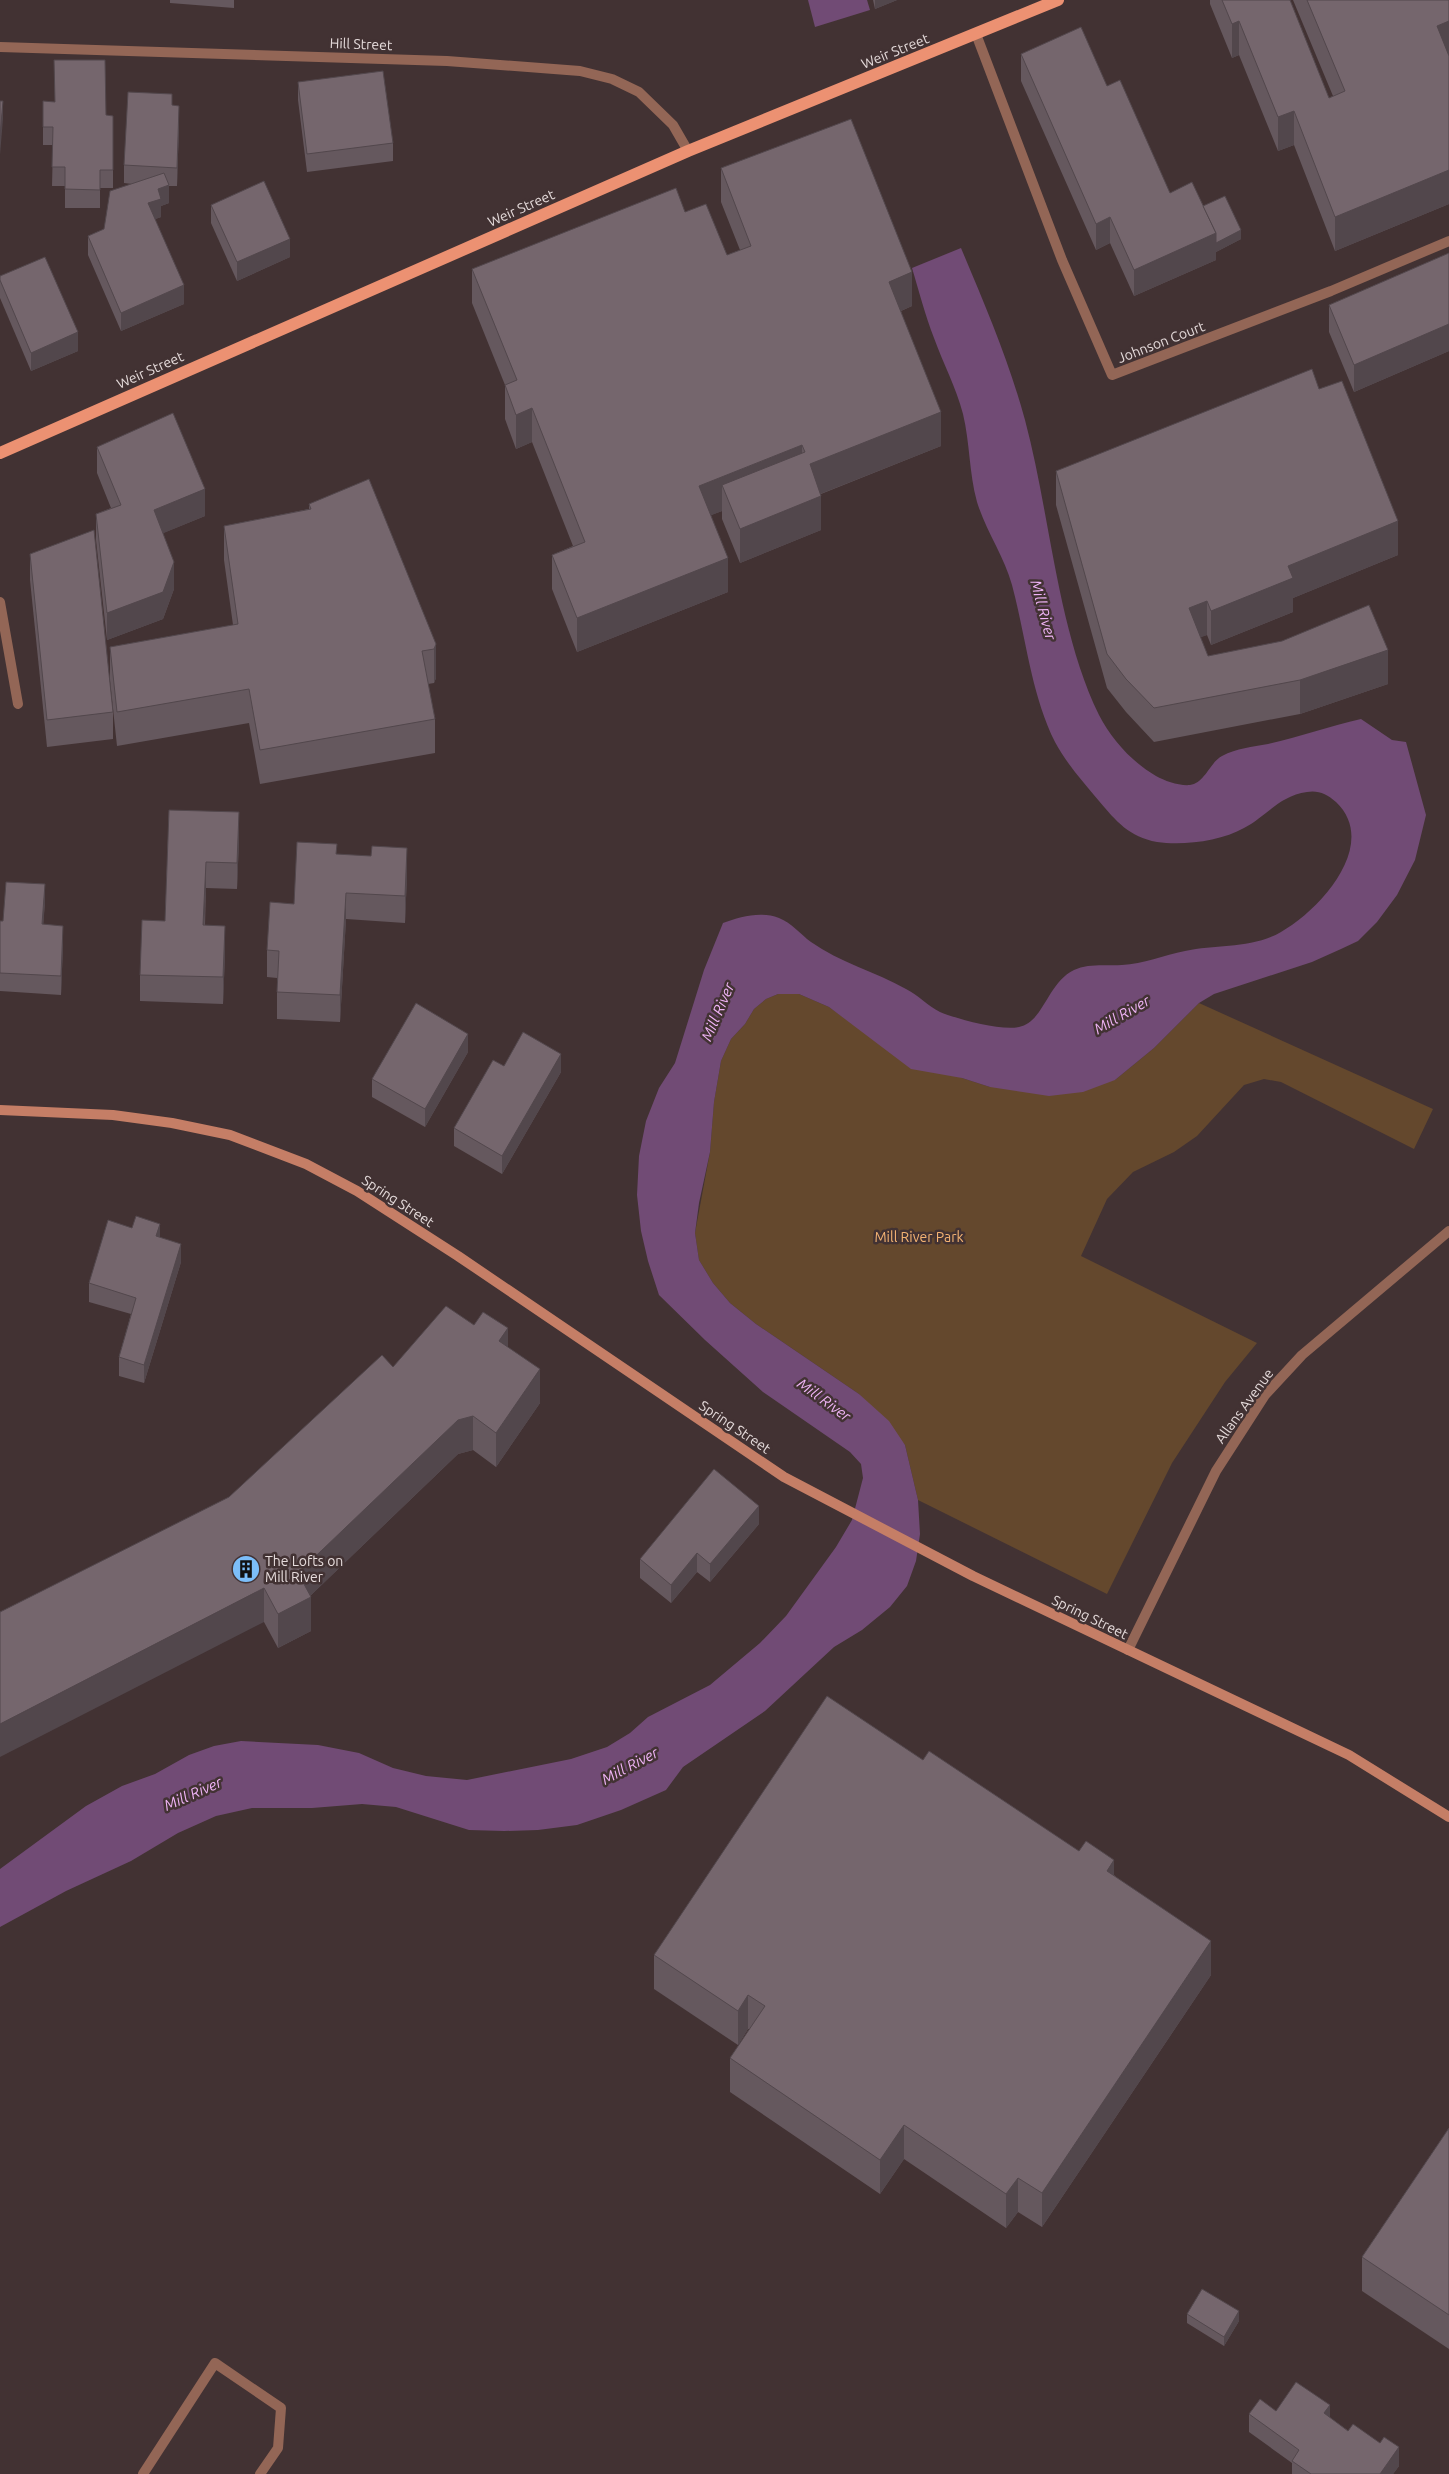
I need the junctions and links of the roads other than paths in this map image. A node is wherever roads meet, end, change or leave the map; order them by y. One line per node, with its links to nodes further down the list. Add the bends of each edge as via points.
1 (1058, 0): 2 (main road, Weir Street)
2 (976, 34): 4 (main road, Weir Street); 5 (street, Johnson Court, via 1062,260 1112,375 1331,291)
3 (0, 48): 4 (street, Hill Street, via 446,61 580,71 612,79 639,92 673,125)
4 (688, 151): 6 (main road, Weir Street)
5 (1449, 241)
6 (0, 453)
7 (0, 602): 8 (street)
8 (18, 704)
9 (0, 1110): 11 (main road, Spring Street, via 113,1115 172,1123 230,1136 306,1164 357,1191 458,1256 803,1488 973,1576)
10 (1449, 1231): 11 (street, Allans Avenue, via 1302,1355 1265,1395 1216,1471)
11 (1128, 1650): 12 (main road, Spring Street, via 1349,1755)
12 (1449, 1817)
13 (142, 2474): 14 (street, via 216,2363 281,2408 278,2448)
14 (260, 2474)

